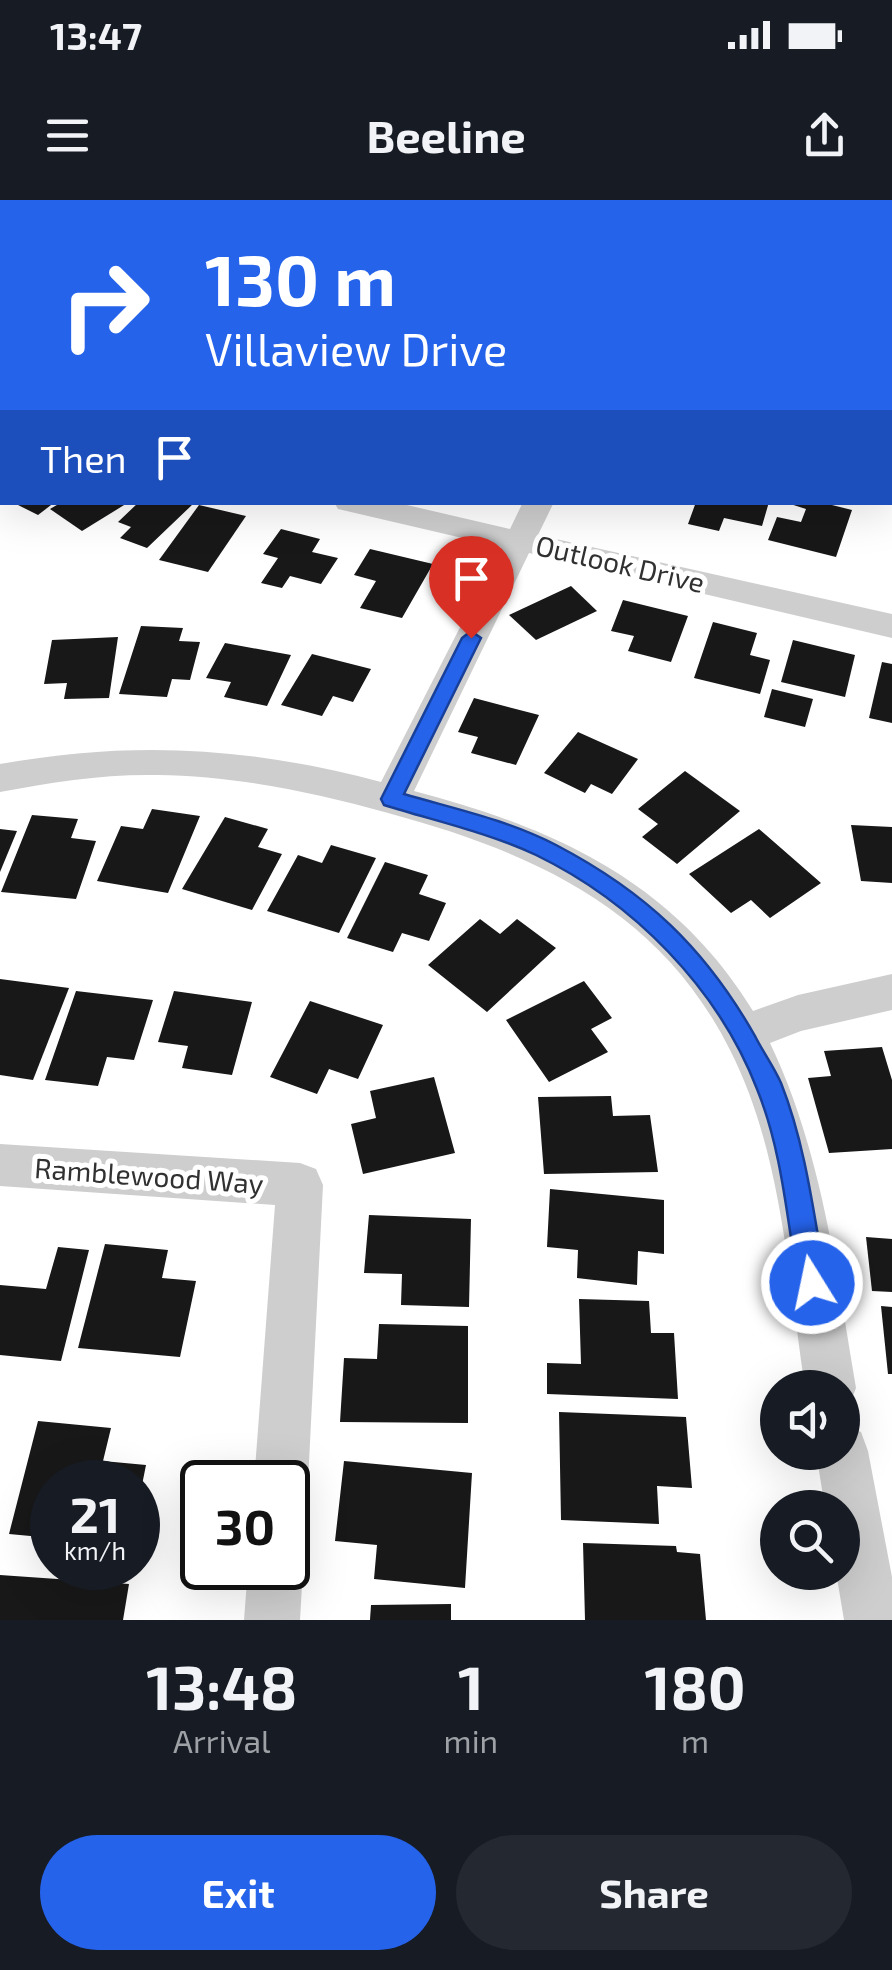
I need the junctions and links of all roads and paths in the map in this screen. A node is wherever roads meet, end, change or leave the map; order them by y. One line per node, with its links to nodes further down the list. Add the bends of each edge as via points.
1 (362, 505): 3 (street, Outlook Drive)
2 (537, 505): 3 (street)
3 (519, 541): 4 (street, Outlook Drive); 6 (street)
4 (892, 626)
5 (0, 778): 6 (street, via 88,763 192,760 294,773)
6 (391, 799): 8 (street, via 496,829 595,876 681,948)
7 (892, 992): 8 (street, via 798,1013)
8 (744, 1034): 10 (street, via 787,1144)
9 (0, 1164): 11 (street, Ramblewood Way, via 300,1186)
10 (828, 1370)
11 (282, 1460)
12 (845, 1470): 15 (street)
13 (274, 1590): 14 (street)
14 (272, 1620)
15 (872, 1620)

